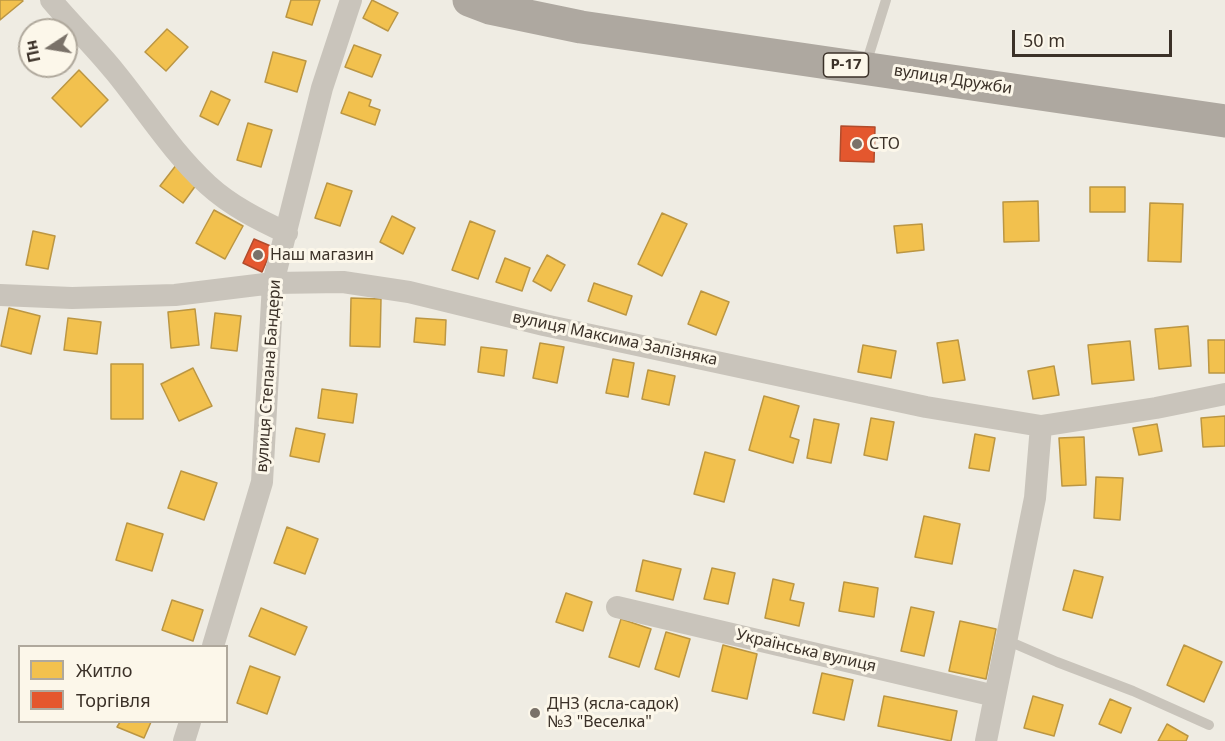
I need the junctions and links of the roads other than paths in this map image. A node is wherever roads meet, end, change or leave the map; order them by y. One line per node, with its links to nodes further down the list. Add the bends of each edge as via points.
1 (51, 0): 7 (street, via 209,187 251,216)
2 (351, 0): 7 (street, вулиця Степана Бандери, via 322,88)
3 (469, 0): 5 (main road, вулиця Дружби / Р-17, via 581,27)
4 (886, 0): 5 (lane)
5 (865, 67): 6 (main road, вулиця Дружби / Р-17)
6 (1225, 121)
7 (286, 233): 8 (street, вулиця Степана Бандери)
8 (273, 283): 9 (street, вулиця Максима Залізняка, via 175,295); 11 (street, вулиця Максима Залізняка, via 343,282 409,292 926,407); 14 (street, вулиця Степана Бандери, via 262,482)
9 (0, 295)
10 (1225, 394): 11 (street, вулиця Максима Залізняка)
11 (1041, 426): 13 (street, via 1035,498)
12 (617, 607): 15 (street, Українська вулиця)
13 (1006, 640): 15 (street); 17 (lane)
14 (213, 645)
15 (995, 696): 19 (street)
16 (190, 723): 18 (street)
17 (1209, 725)
18 (184, 741)
19 (986, 741)

